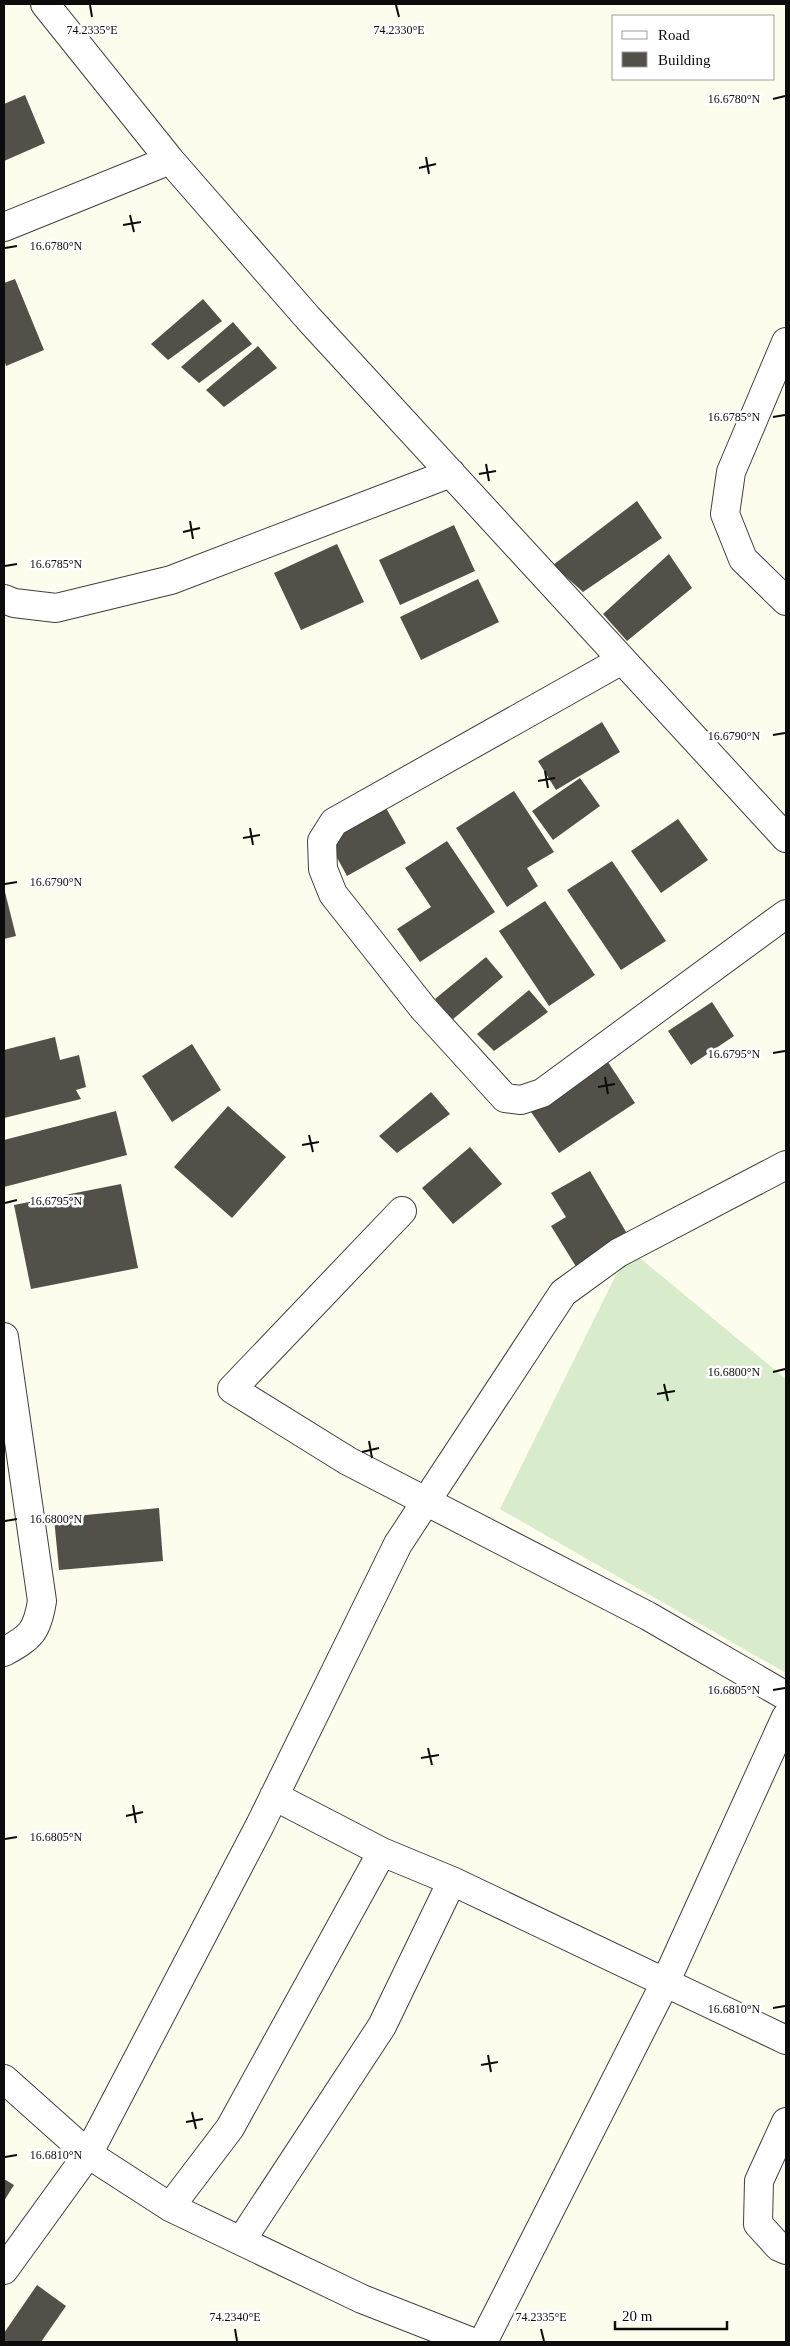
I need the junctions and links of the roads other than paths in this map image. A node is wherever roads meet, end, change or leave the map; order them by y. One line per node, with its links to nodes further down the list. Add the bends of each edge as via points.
1 (45, 4): 2 (street)
2 (170, 160): 3 (street); 5 (street)
3 (4, 227)
4 (786, 342): 7 (street, via 731,472 725,514 743,559)
5 (450, 473): 6 (street, via 171,580 56,608); 8 (street)
6 (4, 600)
7 (786, 600)
8 (622, 660): 9 (street); 10 (street, via 334,822 322,841 323,869 333,894 423,1008 505,1098 521,1100 542,1093)
9 (786, 838)
10 (786, 914)
11 (786, 1165): 15 (street, via 618,1253 563,1293)
12 (402, 1211): 15 (street, via 232,1389 348,1461)
13 (4, 1337): 14 (street)
14 (6, 1369): 16 (street, via 42,1601 38,1623 27,1640)
15 (425, 1502): 17 (street, via 648,1616); 19 (street, via 398,1544)
16 (4, 1652)
17 (786, 1696)
18 (786, 1717): 22 (street)
19 (274, 1796): 20 (street); 26 (street)
20 (382, 1852): 21 (street); 27 (street, via 230,2128)
21 (452, 1881): 22 (street); 28 (street, via 382,2026)
22 (665, 1982): 23 (street); 32 (street)
23 (786, 2040)
24 (4, 2079): 26 (street)
25 (786, 2122): 29 (street, via 759,2181 758,2224 779,2247)
26 (88, 2154): 27 (street); 30 (street)
27 (170, 2207): 28 (street)
28 (241, 2241): 31 (street, via 362,2299)
29 (786, 2250)
30 (4, 2270)
31 (472, 2342)
32 (483, 2342)

